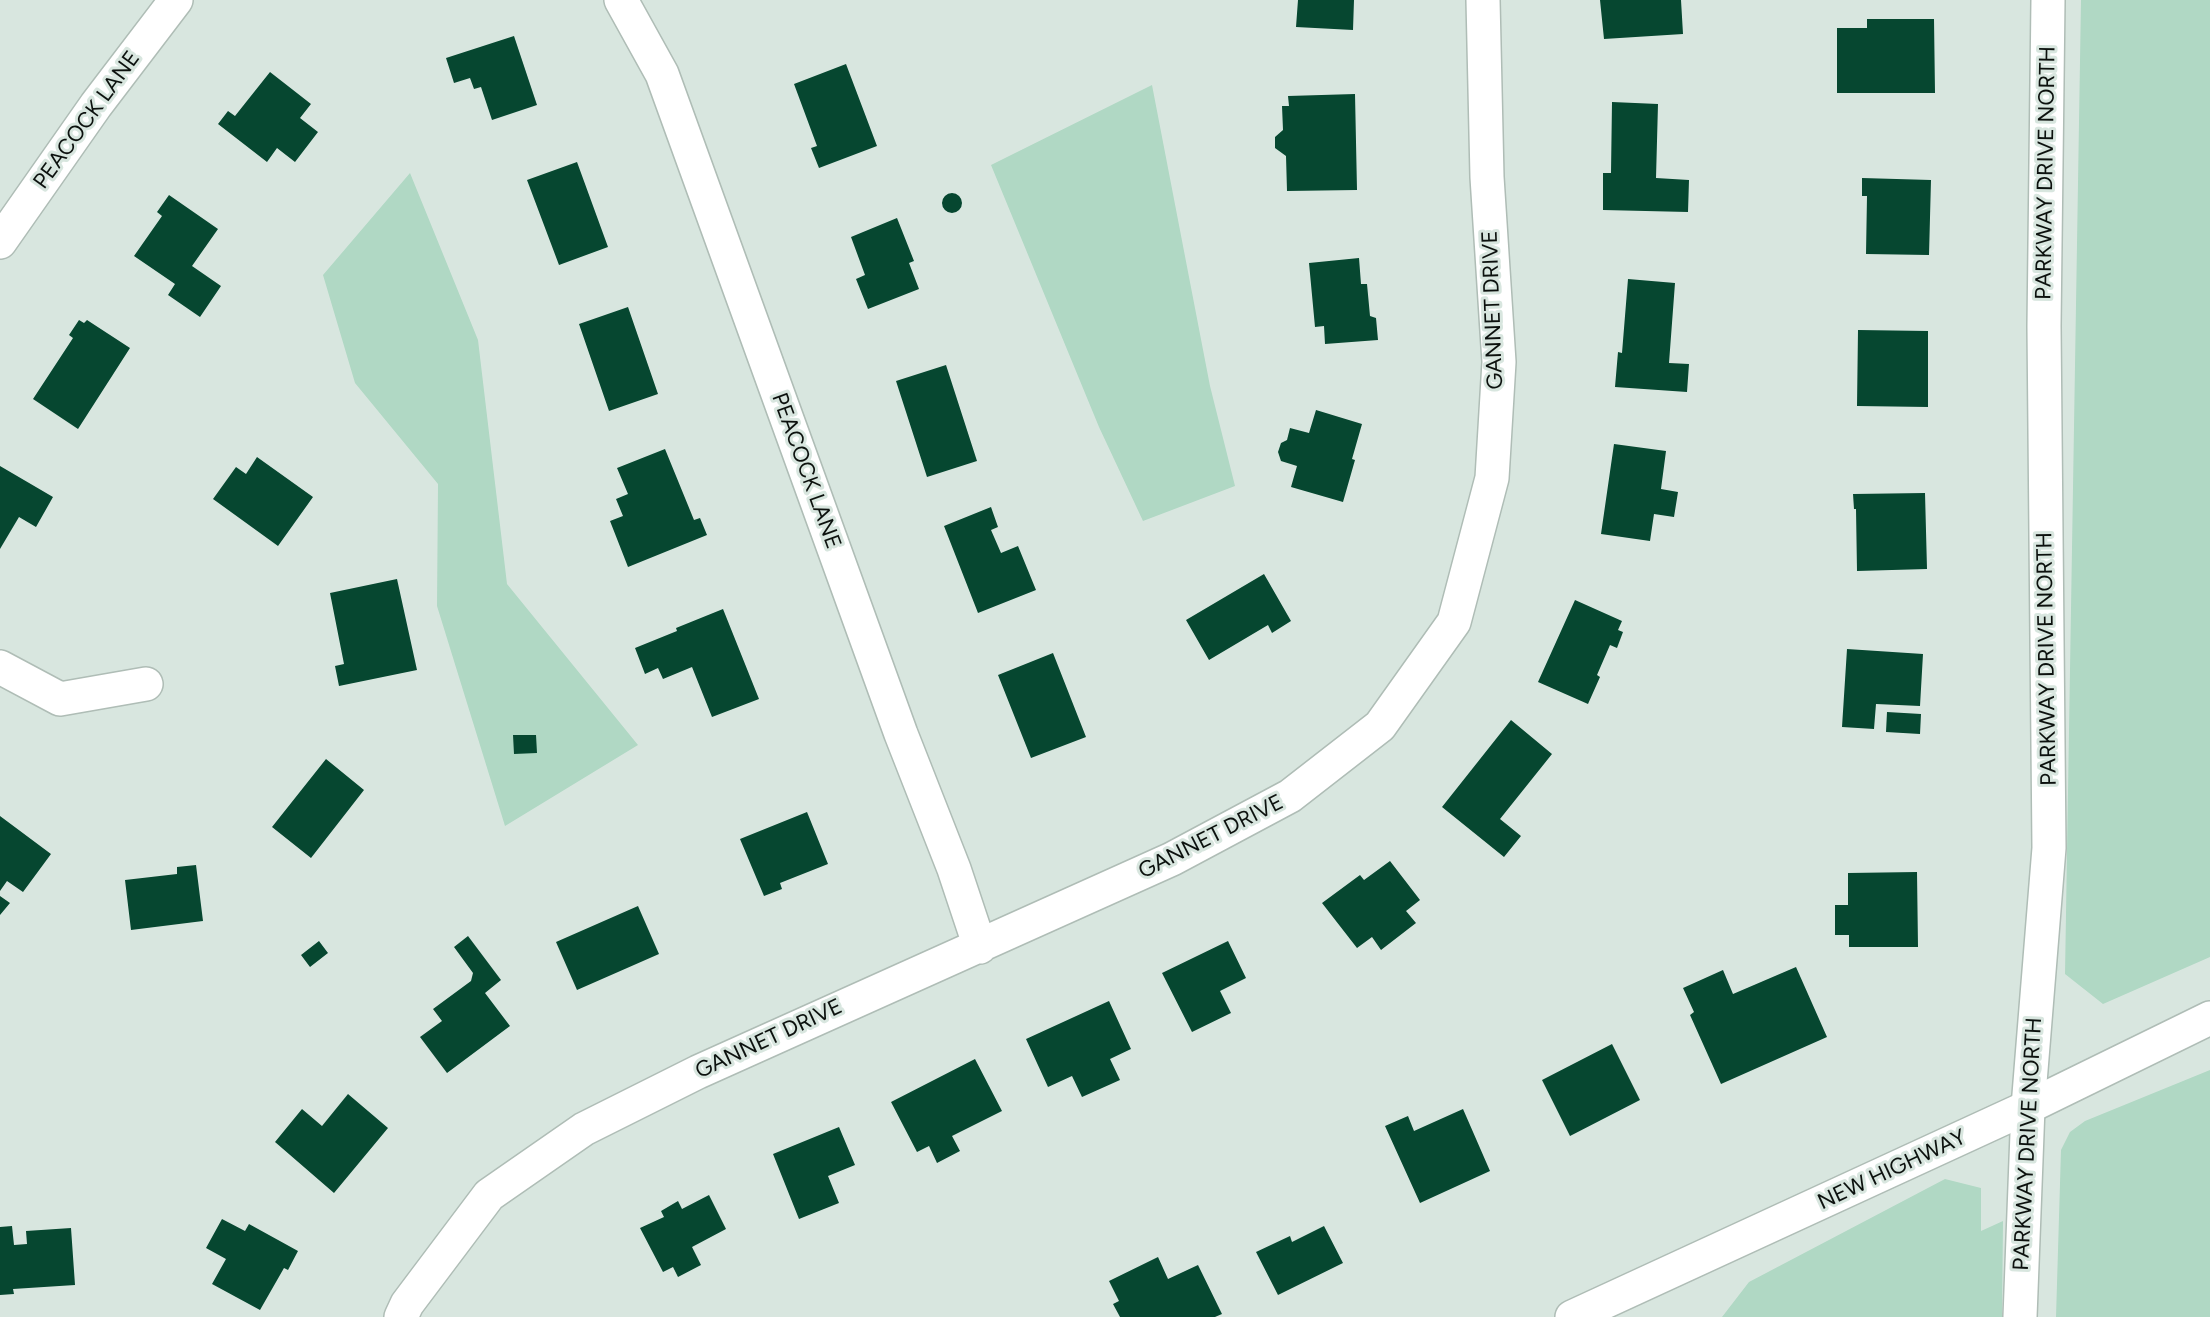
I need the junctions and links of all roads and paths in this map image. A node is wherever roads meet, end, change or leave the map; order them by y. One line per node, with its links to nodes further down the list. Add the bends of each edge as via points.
1 (176, 0): 5 (street, PEACOCK LANE)
2 (621, 0): 8 (street, PEACOCK LANE, via 662,74)
3 (1484, 0): 8 (street, GANNET DRIVE, via 1487,177 1499,363 1492,478 1454,622 1380,726 1290,796 1172,859)
4 (2048, 0): 10 (street, PARKWAY DRIVE NORTH, via 2044,338 2049,848)
5 (0, 242)
6 (0, 667): 7 (street, via 60,699)
7 (146, 684)
8 (980, 947): 11 (street, GANNET DRIVE, via 871,992 584,1129 489,1195)
9 (2199, 1023): 10 (street, NEW HIGHWAY)
10 (2028, 1107): 12 (street, NEW HIGHWAY); 13 (street, PARKWAY DRIVE NORTH)
11 (401, 1317)
12 (1572, 1317)
13 (2020, 1317)

